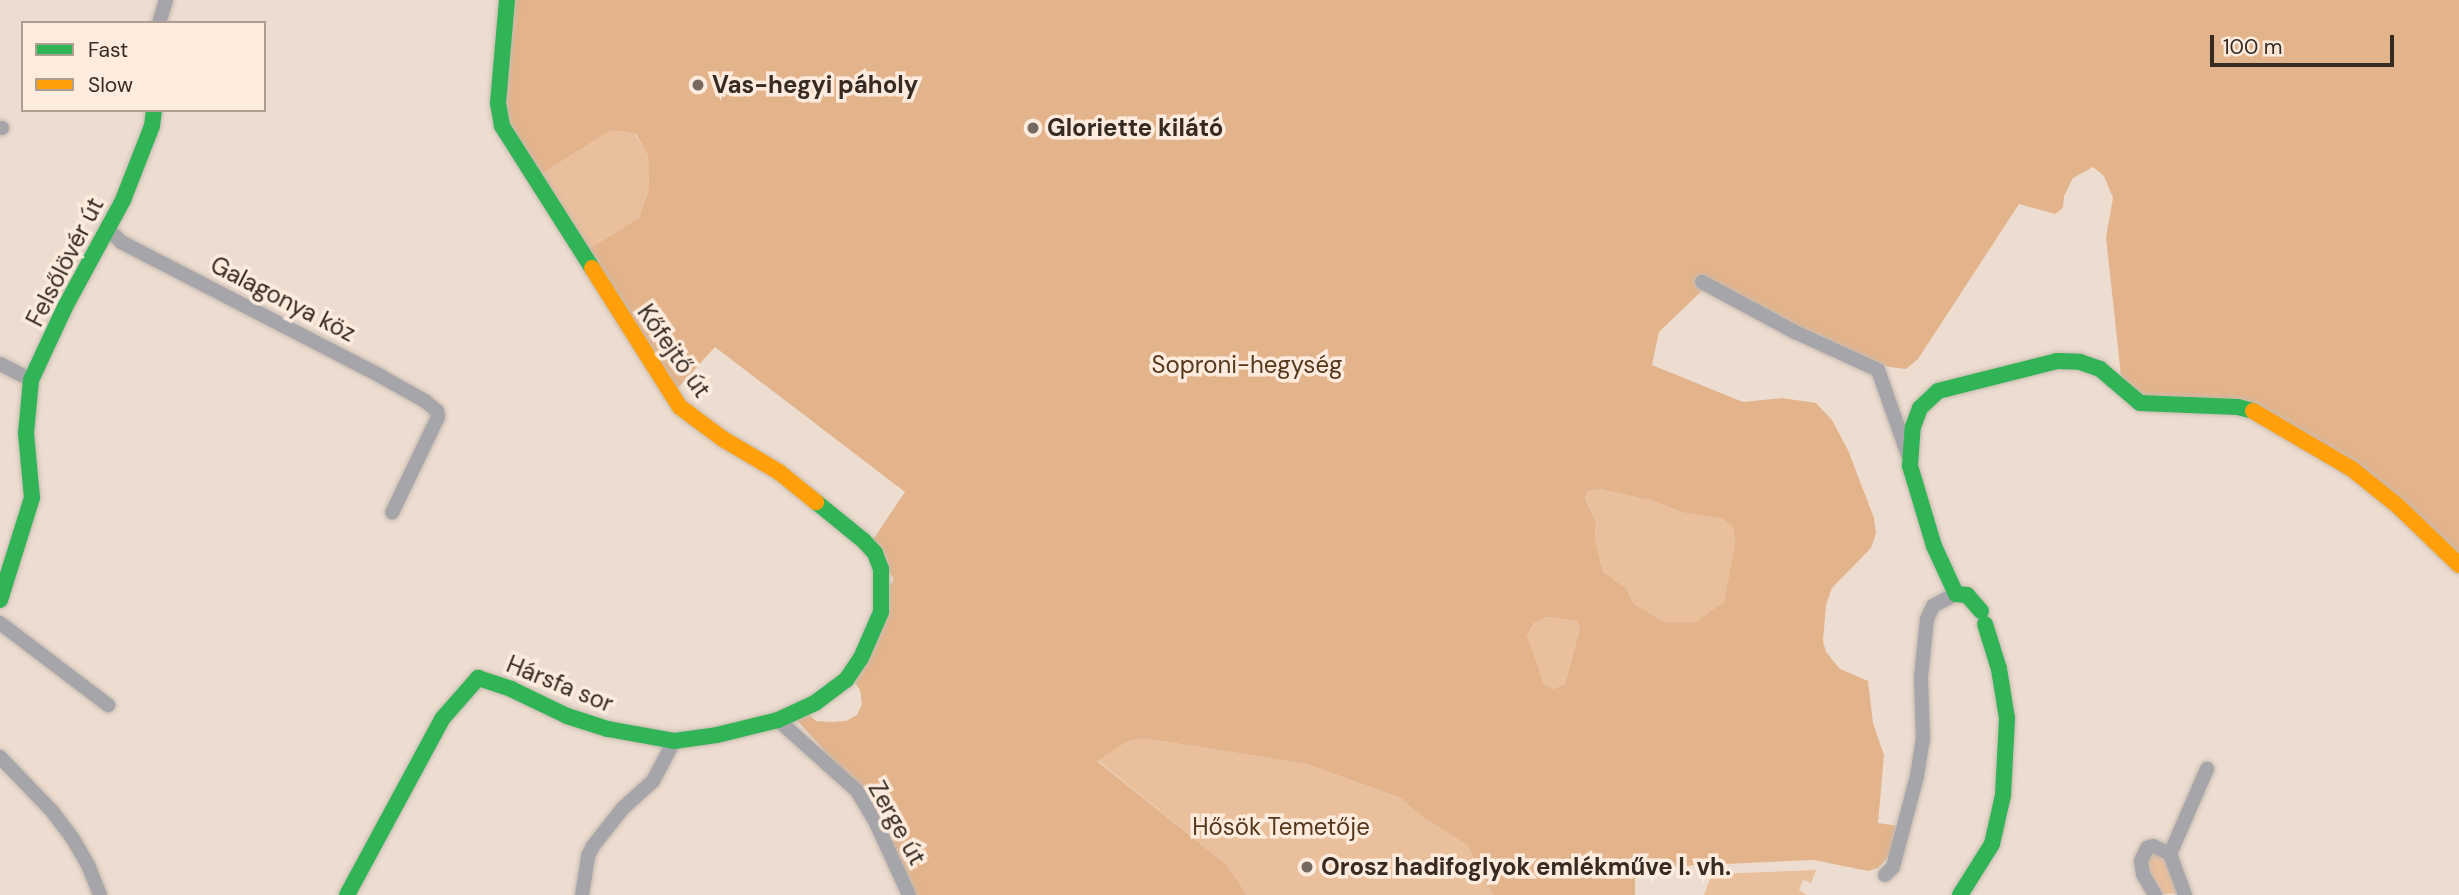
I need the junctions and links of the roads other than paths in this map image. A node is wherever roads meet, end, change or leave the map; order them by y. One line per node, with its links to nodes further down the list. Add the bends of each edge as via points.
1 (166, 0): 3 (street)
2 (506, 0): 15 (street, Kőfejtő út, via 498,103 502,126 670,394 691,417 779,472 875,553 883,583 881,612 854,671)
3 (160, 21)
4 (154, 112): 5 (street, Felsőlövér út, via 134,174)
5 (107, 228): 8 (street, Felsőlövér út); 10 (street, Galagonya köz, via 121,242 370,370 437,411)
6 (1702, 282): 9 (street, via 1878,370)
7 (0, 364): 8 (street)
8 (31, 380): 13 (street, Felsőlövér út, via 26,433 32,498)
9 (1908, 455): 11 (street, via 1920,408 1938,391 2057,361 2080,362 2115,379 2140,403 2258,412 2352,469); 12 (street, via 1934,546)
10 (392, 513)
11 (2459, 565)
12 (1956, 594): 22 (street, via 1933,606 1927,619 1923,740 1893,867); 27 (street, via 1967,595 1983,618 1999,669 2007,718 2003,795 1992,844)
13 (0, 600)
14 (0, 623): 16 (street)
15 (828, 693): 17 (street, Hársfa sor)
16 (108, 705)
17 (778, 720): 18 (street, Hársfa sor); 26 (street, Zerge út, via 857,791)
18 (674, 741): 24 (street, Hársfa sor, via 588,723 478,678 442,719); 25 (street, via 653,781 623,807 593,846)
19 (0, 757): 23 (street, via 73,839)
20 (2207, 769): 21 (street)
21 (2170, 854): 28 (street, via 2153,846 2143,853 2143,874); 29 (street)
22 (1885, 875)
23 (100, 895)
24 (347, 895)
25 (582, 895)
26 (909, 895)
27 (1959, 895)
28 (2155, 895)
29 (2185, 895)

